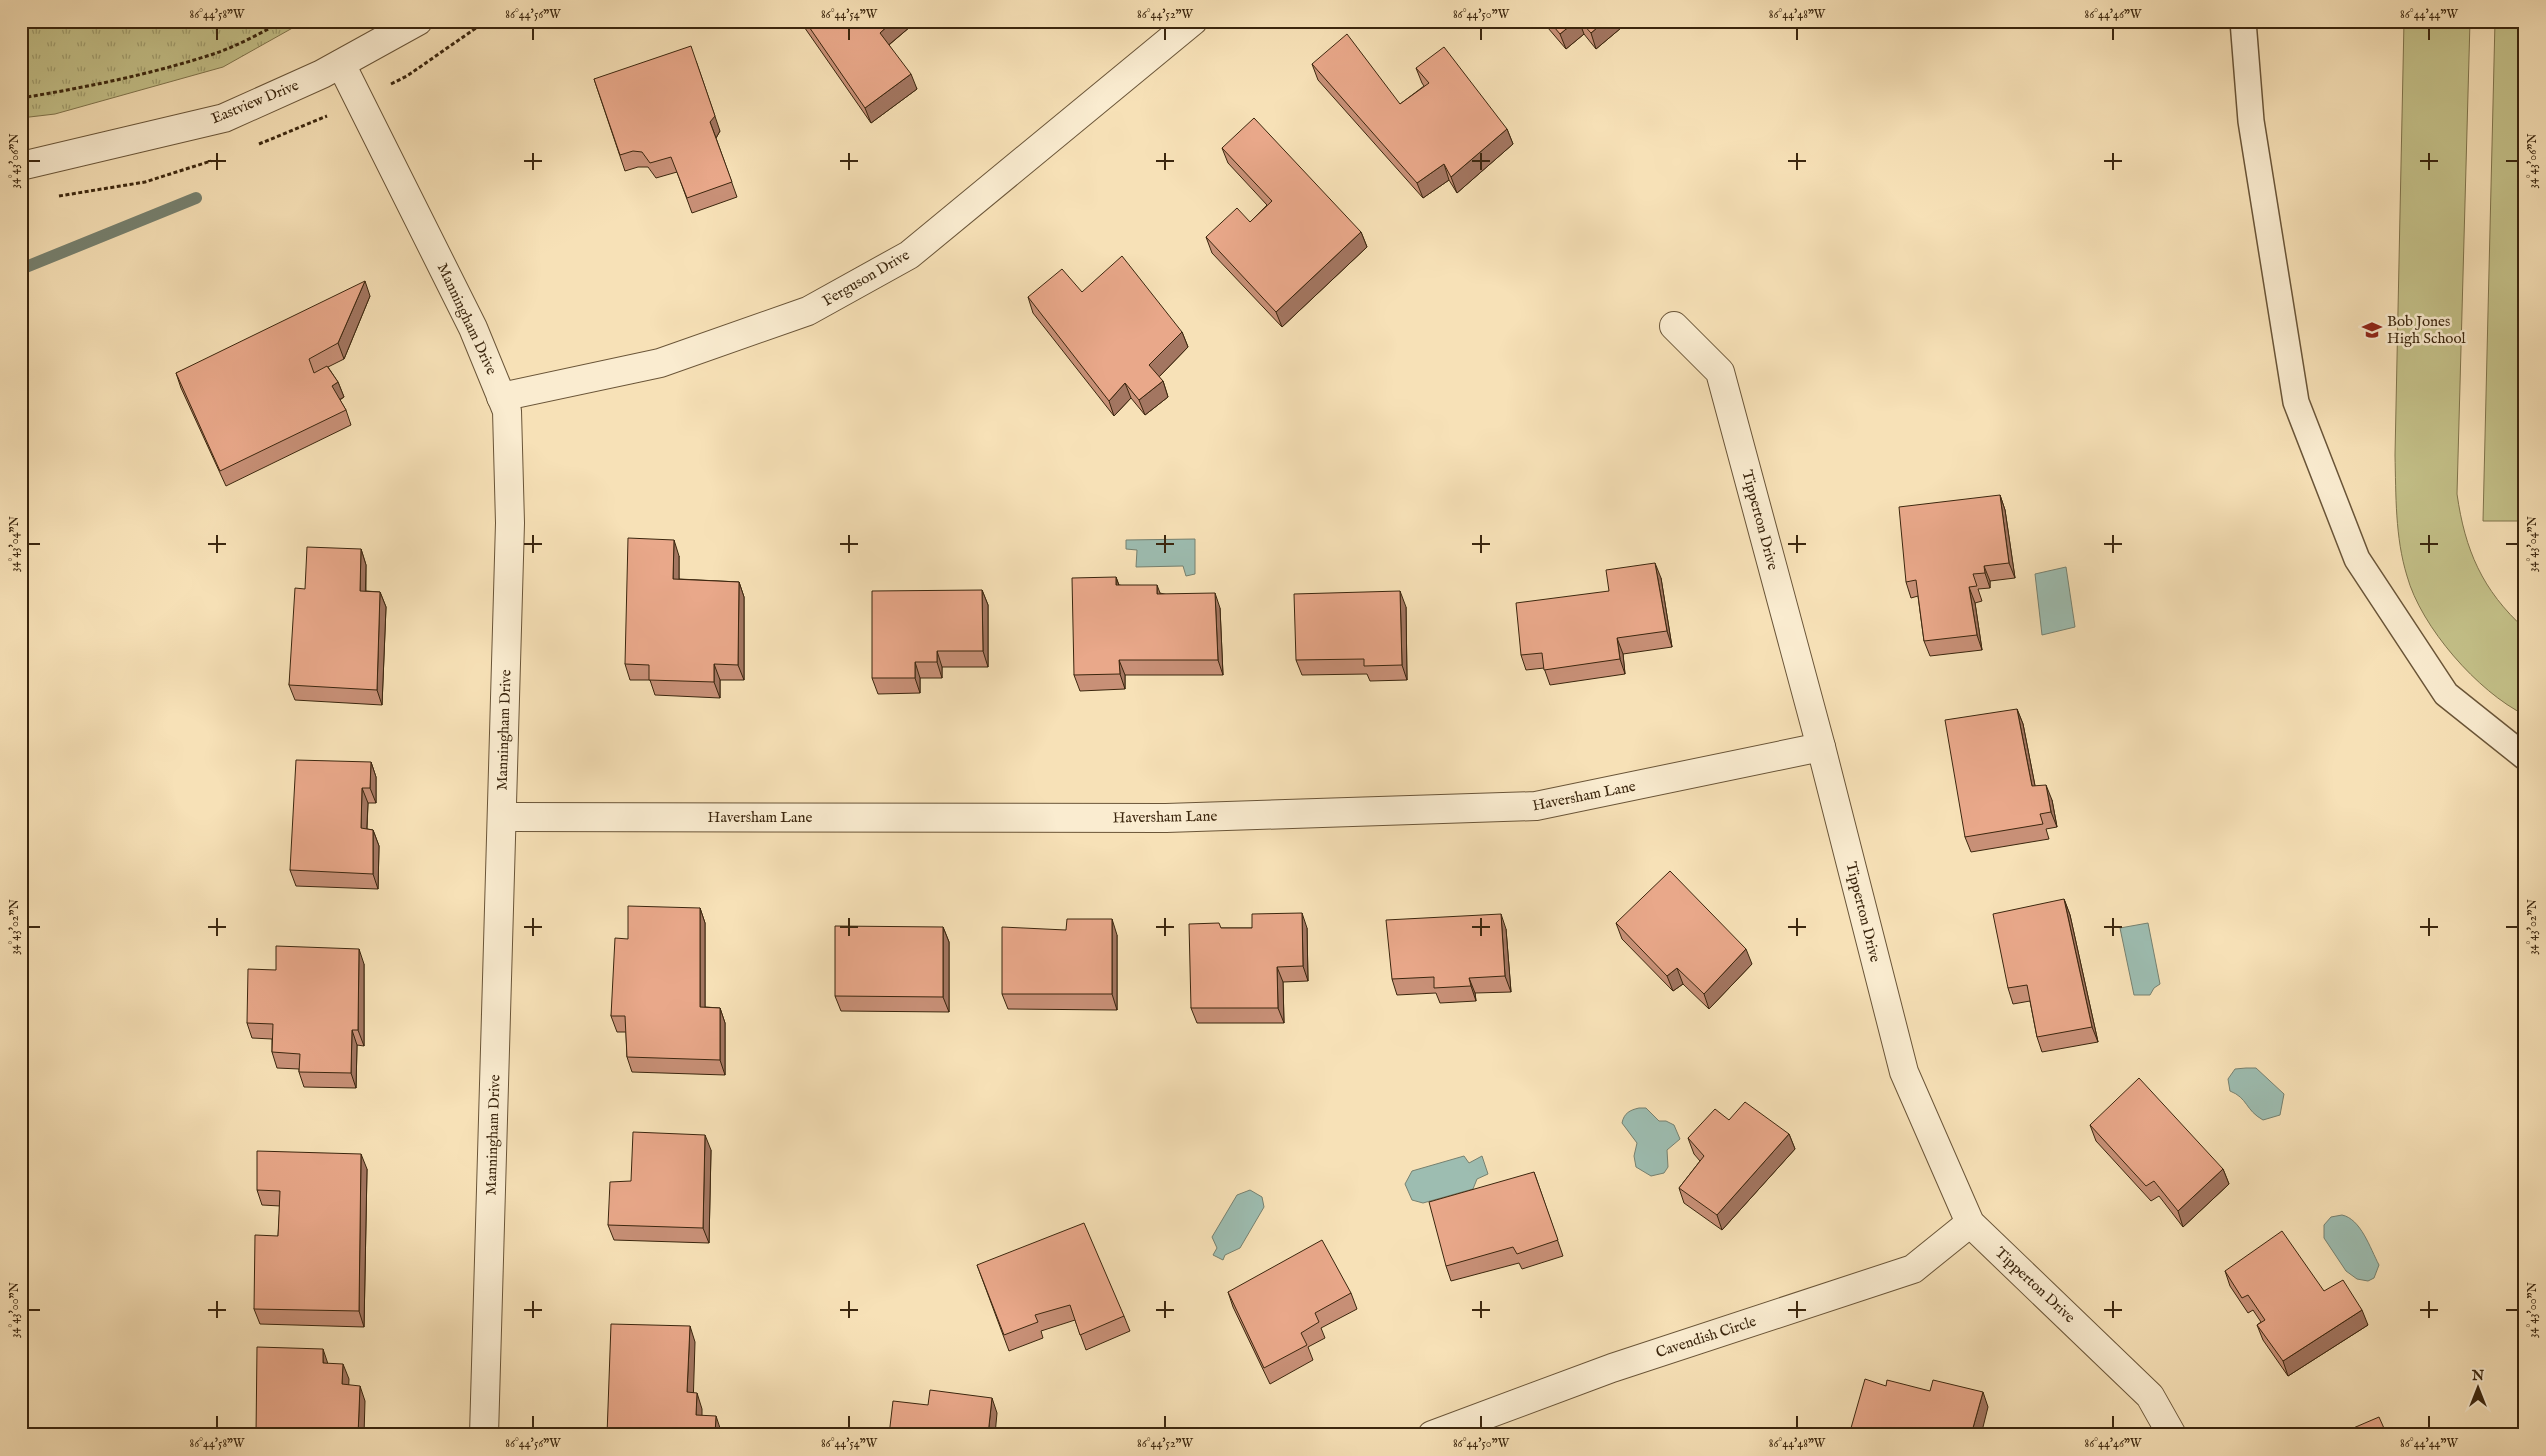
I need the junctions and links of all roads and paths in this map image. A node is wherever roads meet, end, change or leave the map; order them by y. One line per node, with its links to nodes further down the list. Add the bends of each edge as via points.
1 (283, 21): 7 (path, via 208,56 75,89)
2 (418, 21): 6 (street, Eastview Drive)
3 (486, 21): 8 (path, via 407,76)
4 (1193, 21): 14 (street, Ferguson Drive, via 908,255 808,311 660,363)
5 (2243, 21): 16 (lane, via 2252,121 2299,411 2357,558 2446,694)
6 (341, 64): 8 (street, Manningham Drive); 10 (street, Eastview Drive, via 224,118)
7 (21, 98)
8 (359, 100): 9 (path); 14 (street, Manningham Drive, via 473,328)
9 (310, 125)
10 (21, 166)
11 (145, 182): 12 (path)
12 (54, 197)
13 (1674, 326): 15 (street, Tipperton Drive, via 1720,372)
14 (501, 397): 17 (street, Manningham Drive, via 507,411 510,523)
15 (1822, 746): 17 (street, Haversham Lane, via 1536,806 1166,818); 18 (street, Tipperton Drive, via 1904,1072)
16 (2525, 757)
17 (502, 817): 19 (street, Manningham Drive)
18 (1970, 1223): 20 (street, Cavendish Circle, via 1913,1269 1612,1368); 21 (street, Tipperton Drive, via 2150,1396)
19 (484, 1435)
20 (1432, 1435)
21 (2172, 1435)

